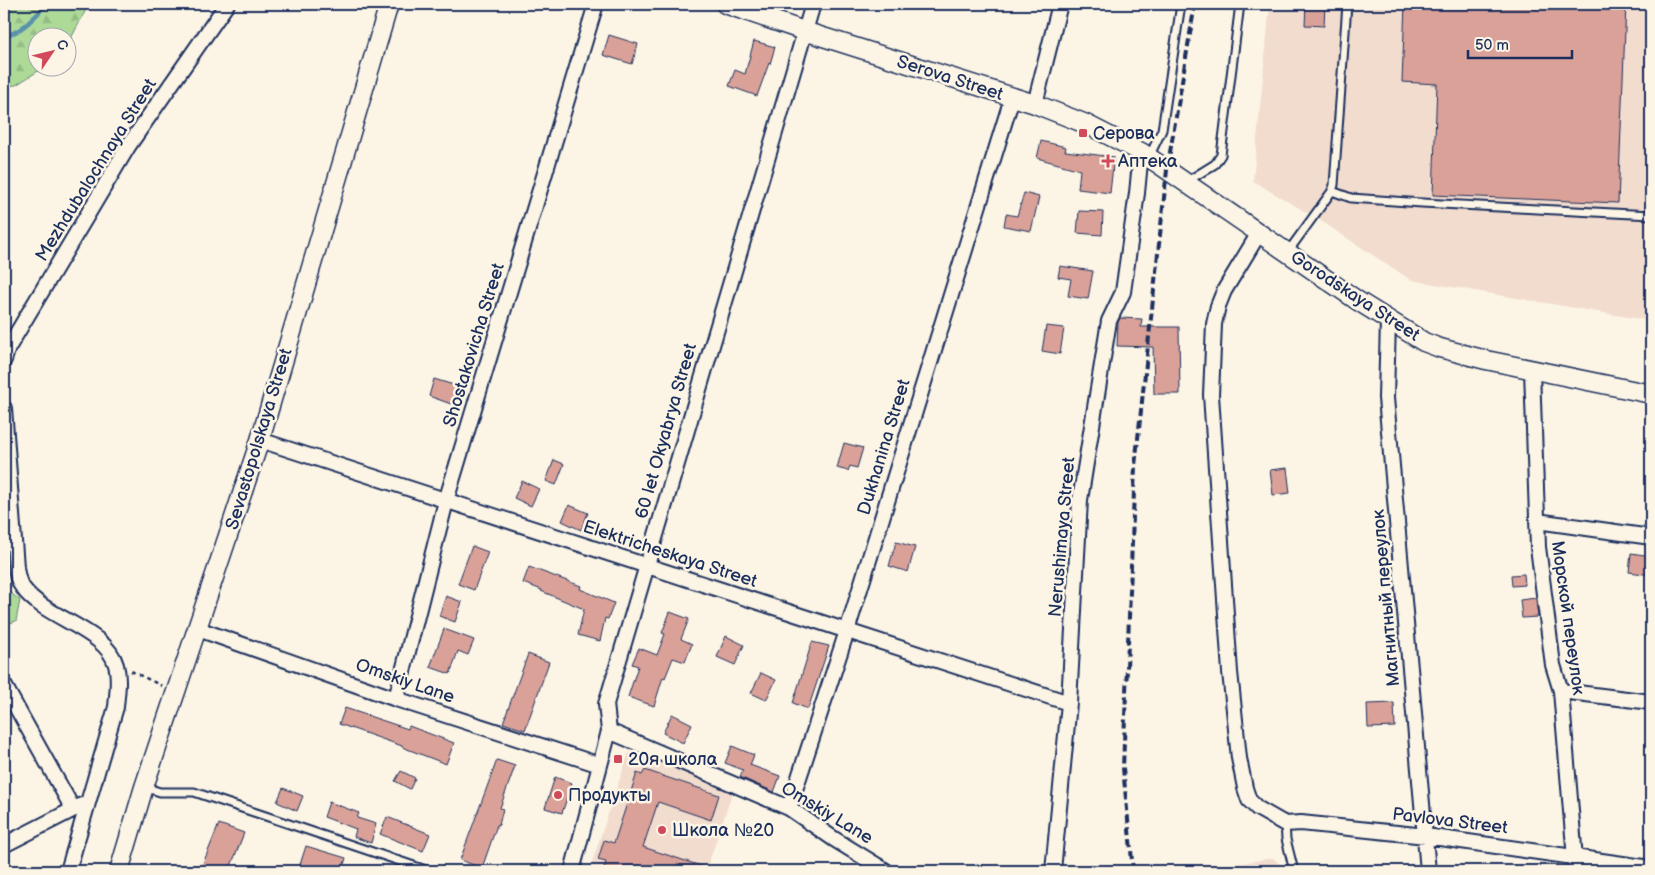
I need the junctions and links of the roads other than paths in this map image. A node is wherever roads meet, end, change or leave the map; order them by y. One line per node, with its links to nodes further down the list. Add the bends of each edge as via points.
1 (227, 4): 21 (street, Mezhdubalochnaya Street, via 129,146 8,348)
2 (389, 4): 25 (street, Sevastopolskaya Street)
3 (596, 4): 26 (street, Shostakovicha Street)
4 (725, 4): 10 (street, Serova Street)
5 (813, 4): 10 (street, 60 let Okyabrya Street)
6 (1060, 4): 12 (street)
7 (1182, 4): 13 (lane, via 1162,130)
8 (1240, 4): 15 (lane, via 1221,155 1215,164)
9 (1347, 4): 16 (lane, via 1336,174)
10 (804, 31): 11 (street, Serova Street); 29 (street, 60 let Okyabrya Street)
11 (1012, 98): 12 (street, Serova Street); 31 (street, Dukhanina Street)
12 (1035, 104): 13 (street, Serova Street, via 1086,124)
13 (1145, 154): 14 (street, Serova Street); 36 (street, Nerushimaya Street, via 1123,292 1108,321 1080,500)
14 (1167, 170): 15 (street, Gorodskaya Street)
15 (1186, 182): 18 (street, Gorodskaya Street)
16 (1332, 191): 17 (lane, via 1351,198 1413,203); 19 (lane)
17 (1651, 215)
18 (1260, 233): 19 (street, Gorodskaya Street); 43 (street, Pavlova Street, via 1218,306 1211,386 1239,758 1249,800)
19 (1287, 253): 20 (street, Gorodskaya Street)
20 (1388, 321): 22 (street, Gorodskaya Street, via 1440,348); 44 (street, Магнитный переулок, via 1386,398)
21 (4, 360)
22 (1532, 370): 23 (street, Gorodskaya Street); 27 (street, Морской переулок)
23 (1651, 394)
24 (4, 408): 40 (street, via 18,580 38,603 96,639 116,664 116,707)
25 (260, 440): 26 (street, Elektricheskaya Street); 30 (street, Sevastopolskaya Street)
26 (446, 501): 29 (street, Elektricheskaya Street); 34 (street, Shostakovicha Street)
27 (1537, 522): 28 (street); 33 (street, Морской переулок, via 1553,665)
28 (1651, 538)
29 (646, 566): 31 (street, Elektricheskaya Street); 37 (street, 60 let Okyabrya Street, via 606,704)
30 (198, 628): 34 (street, Omskiy Lane); 39 (street, Sevastopolskaya Street)
31 (847, 631): 36 (street, Elektricheskaya Street); 41 (street, Dukhanina Street)
32 (4, 685): 42 (street)
33 (1561, 690): 35 (street); 46 (street, Морской переулок)
34 (396, 699): 38 (street, Omskiy Lane)
35 (1651, 702)
36 (1069, 703): 53 (street, Nerushimaya Street)
37 (609, 731): 38 (street, 60 let Okyabrya Street); 41 (street, Omskiy Lane)
38 (600, 766): 51 (street, 60 let Okyabrya Street)
39 (144, 788): 49 (street, Sevastopolskaya Street); 50 (lane, via 160,792 194,792)
40 (89, 801): 42 (street); 48 (street)
41 (789, 808): 52 (street, Omskiy Lane)
42 (73, 810): 45 (street)
43 (1285, 824): 44 (street, Pavlova Street); 54 (lane)
44 (1426, 836): 46 (street, Pavlova Street); 55 (street, Магнитный переулок)
45 (4, 845)
46 (1575, 857): 47 (street, Pavlova Street); 56 (street, Морской переулок)
47 (1651, 868)
48 (68, 871)
49 (119, 871)
50 (429, 871)
51 (572, 871)
52 (886, 871)
53 (1053, 871)
54 (1294, 871)
55 (1428, 871)
56 (1576, 871)

